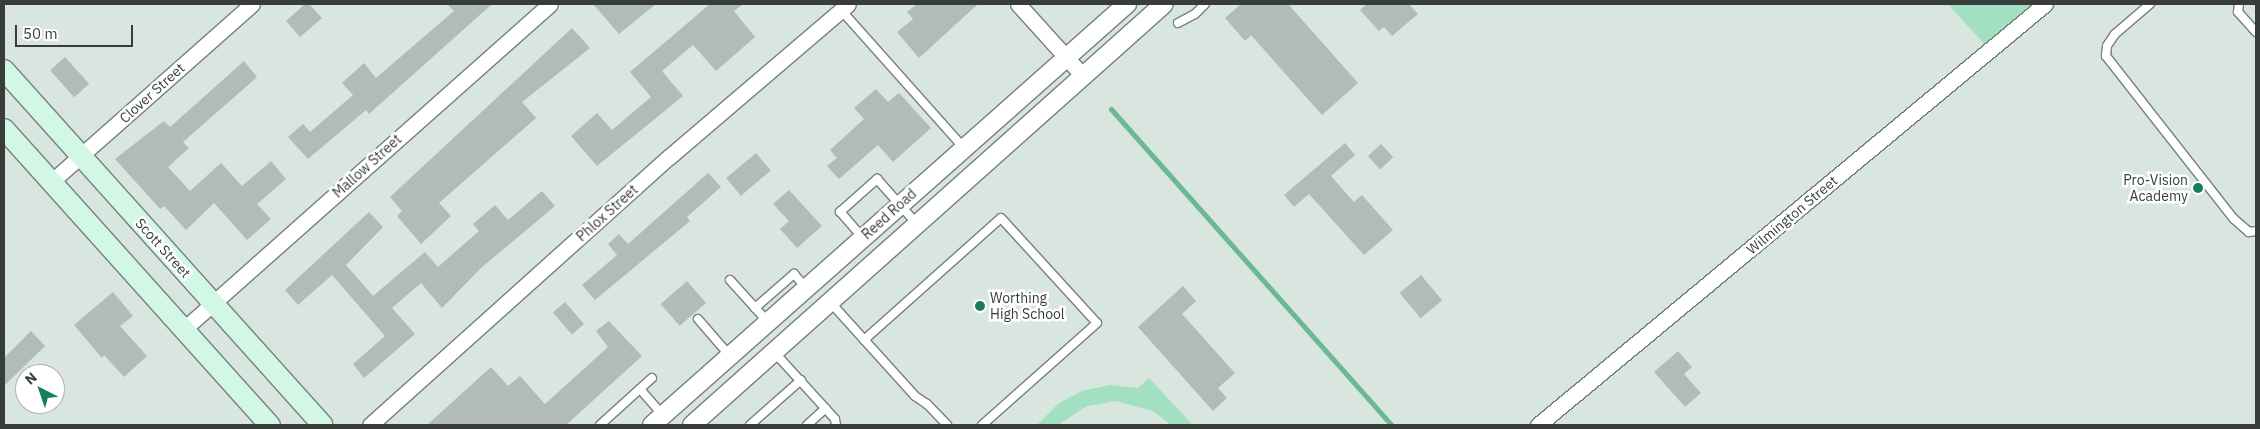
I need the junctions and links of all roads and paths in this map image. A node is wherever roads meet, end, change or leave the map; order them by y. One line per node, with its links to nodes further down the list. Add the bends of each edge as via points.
1 (252, 4): 18 (street, Clover Street)
2 (550, 4): 26 (street, Mallow Street)
3 (1018, 4): 13 (street)
4 (1127, 4): 13 (street, Reed Road)
5 (1164, 4): 15 (street, Reed Road)
6 (1204, 4): 11 (lane, via 1195,14)
7 (2045, 4): 50 (street, Wilmington Street)
8 (2150, 4): 22 (lane, via 2115,34 2107,46 2106,56 2234,219 2249,232)
9 (2240, 4): 12 (lane, via 2238,12)
10 (844, 7): 17 (lane); 42 (street, Phlox Street, via 669,157)
11 (1178, 23)
12 (2256, 32)
13 (1066, 58): 15 (street); 17 (street, Reed Road)
14 (4, 70): 18 (main road, Scott Street)
15 (1083, 76): 21 (street, Reed Road)
16 (4, 129): 19 (main road)
17 (964, 148): 20 (street, Reed Road)
18 (81, 156): 19 (street, Clover Street); 26 (main road, Scott Street)
19 (51, 182): 31 (main road)
20 (900, 205): 21 (lane); 23 (street, Reed Road); 23 (lane, via 877,179 840,212)
21 (918, 226): 27 (street, Reed Road)
22 (2256, 230)
23 (863, 238): 25 (street, Reed Road)
24 (730, 280): 28 (lane)
25 (806, 288): 28 (lane, via 794,274); 30 (street, Reed Road)
26 (213, 303): 31 (street, Mallow Street); 41 (main road, Scott Street)
27 (831, 303): 32 (lane); 33 (street, Reed Road)
28 (755, 308): 30 (lane)
29 (698, 320): 34 (lane)
30 (768, 322): 34 (street, Reed Road)
31 (184, 329): 40 (main road)
32 (864, 340): 48 (lane, via 915,396); 49 (lane, via 1001,218 1097,323)
33 (775, 353): 36 (lane); 44 (street, Reed Road)
34 (730, 356): 39 (street, Reed Road)
35 (652, 378): 37 (lane)
36 (801, 380): 38 (lane); 45 (lane)
37 (640, 389): 39 (lane); 43 (lane)
38 (826, 408): 46 (lane); 47 (lane, via 836,419)
39 (658, 420)
40 (270, 425)
41 (324, 425)
42 (370, 425)
43 (600, 425)
44 (692, 425)
45 (750, 425)
46 (807, 425)
47 (836, 425)
48 (947, 425)
49 (982, 425)
50 (1538, 425)

